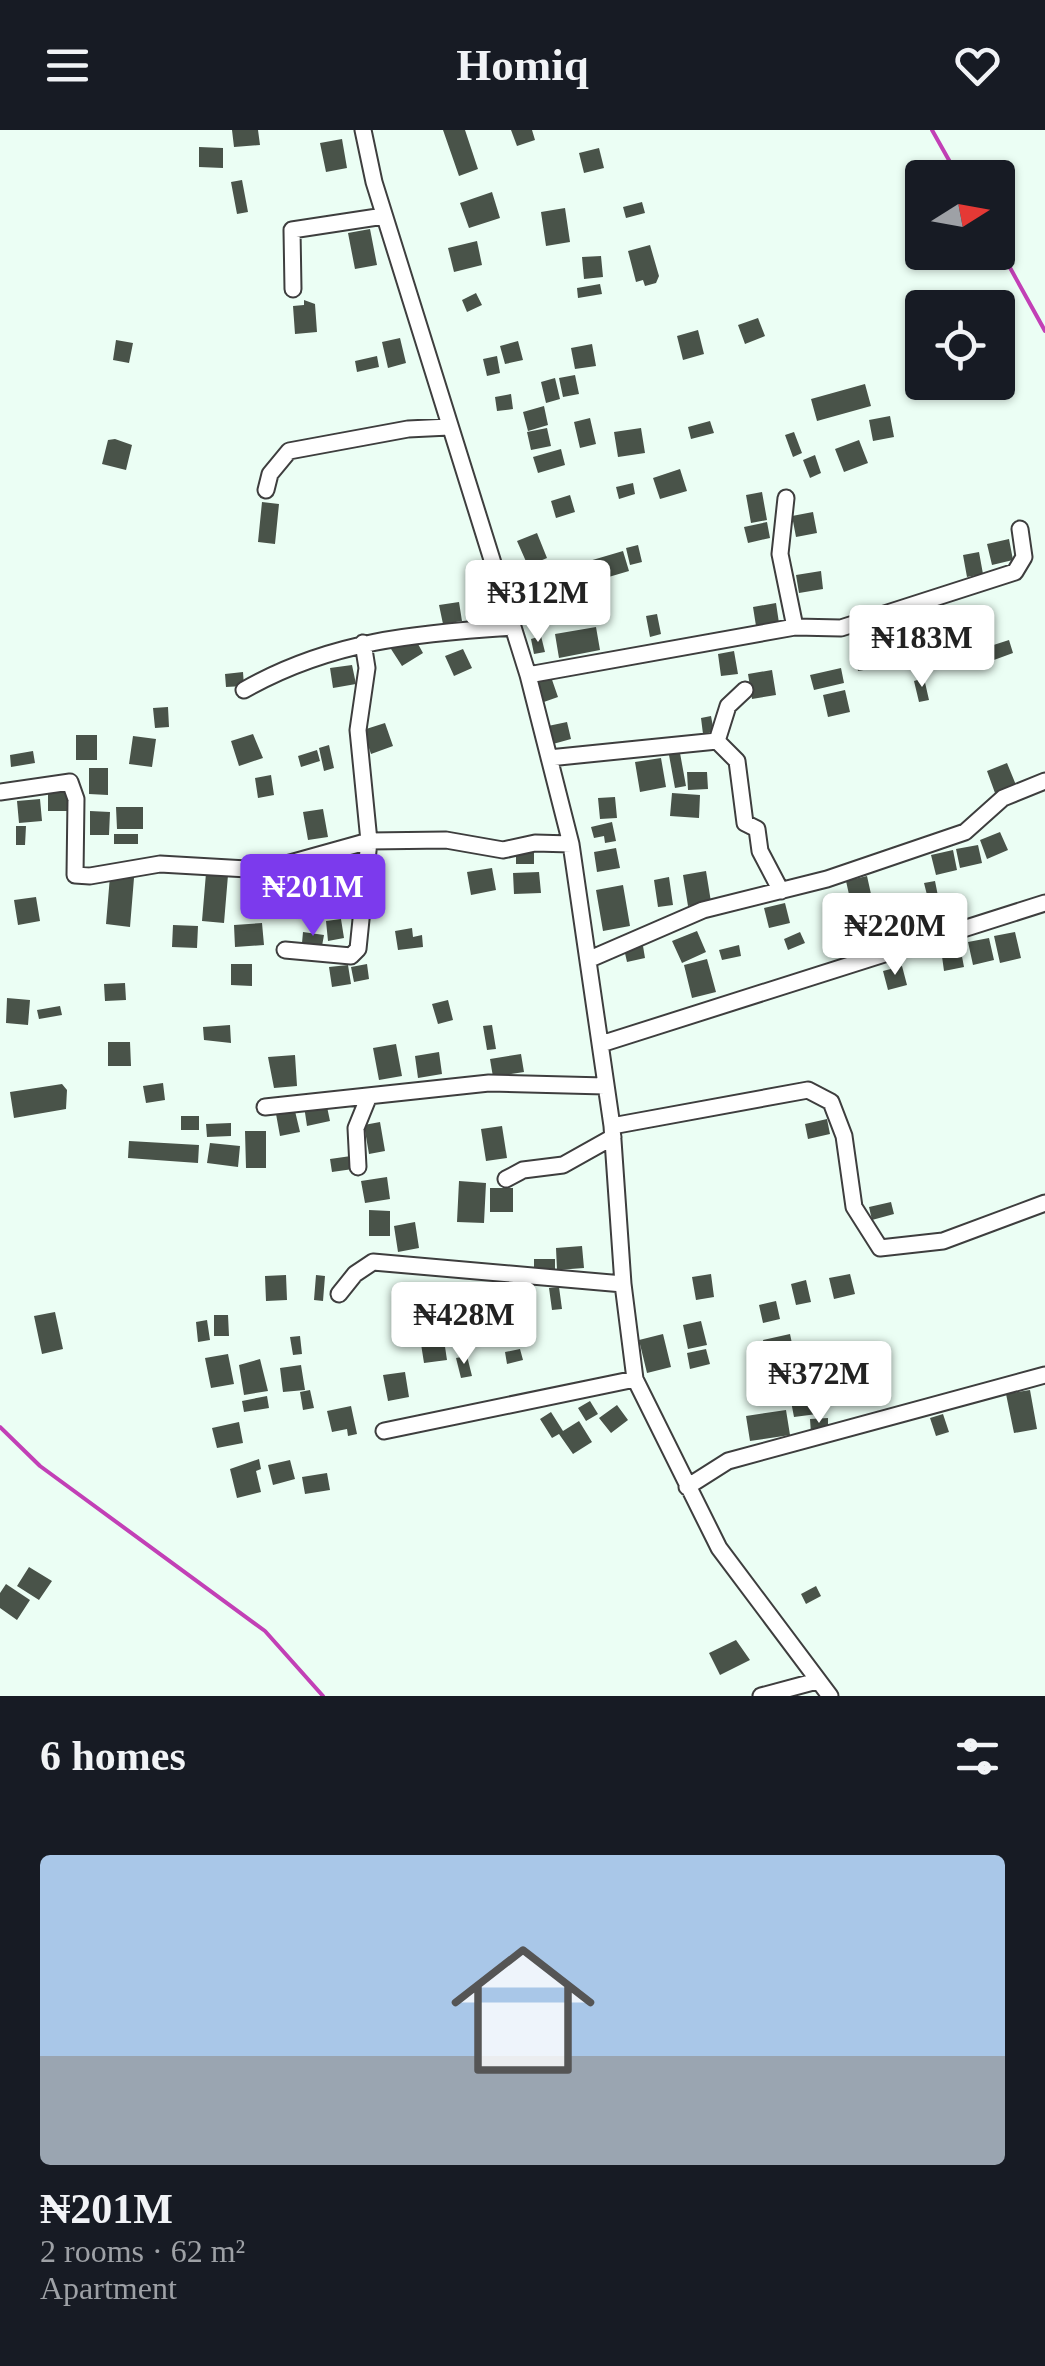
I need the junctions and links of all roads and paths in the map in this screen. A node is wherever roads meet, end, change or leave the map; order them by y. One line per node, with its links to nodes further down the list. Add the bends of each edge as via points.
1 (363, 130): 2 (street)
2 (384, 216): 3 (street, via 292,230); 4 (street)
3 (293, 288)
4 (450, 428): 5 (street, via 289,451); 8 (street)
5 (266, 490)
6 (786, 498): 9 (street, via 780,554)
7 (1020, 529): 9 (street, via 1024,556 1015,572 841,628)
8 (512, 627): 10 (street); 11 (street)
9 (795, 628): 11 (street)
10 (363, 642): 12 (street); 18 (street, via 367,668 358,730)
11 (528, 675): 15 (street)
12 (244, 690)
13 (745, 690): 14 (street, via 728,706)
14 (717, 742): 15 (street); 20 (street, via 737,761 745,823 756,829)
15 (549, 758): 19 (street)
16 (1045, 781): 20 (street, via 1003,798 965,832)
17 (0, 792): 18 (street, via 70,782 76,799 75,875 160,864 265,870)
18 (369, 841): 19 (street, via 446,840 503,850); 22 (street, via 358,950 351,956)
19 (570, 844): 23 (street)
20 (781, 891): 23 (street, via 703,910)
21 (1045, 904): 24 (street)
22 (286, 950)
23 (590, 958): 24 (street)
24 (601, 1044): 25 (street)
25 (605, 1086): 26 (street, via 489,1084); 28 (street)
26 (369, 1096): 27 (street); 29 (street, via 356,1128)
27 (265, 1106)
28 (612, 1131): 30 (street, via 563,1165); 31 (street, via 808,1090 831,1102 844,1136 854,1207 880,1248 943,1240); 32 (street)
29 (358, 1166)
30 (506, 1179)
31 (1045, 1202)
32 (623, 1284): 33 (street, via 373,1262); 35 (street)
33 (340, 1294)
34 (1045, 1375): 37 (street, via 728,1461)
35 (636, 1379): 36 (street); 37 (street)
36 (384, 1431)
37 (688, 1487): 38 (street, via 720,1548)
38 (817, 1680): 39 (street); 40 (street)
39 (761, 1696)
40 (830, 1696)

